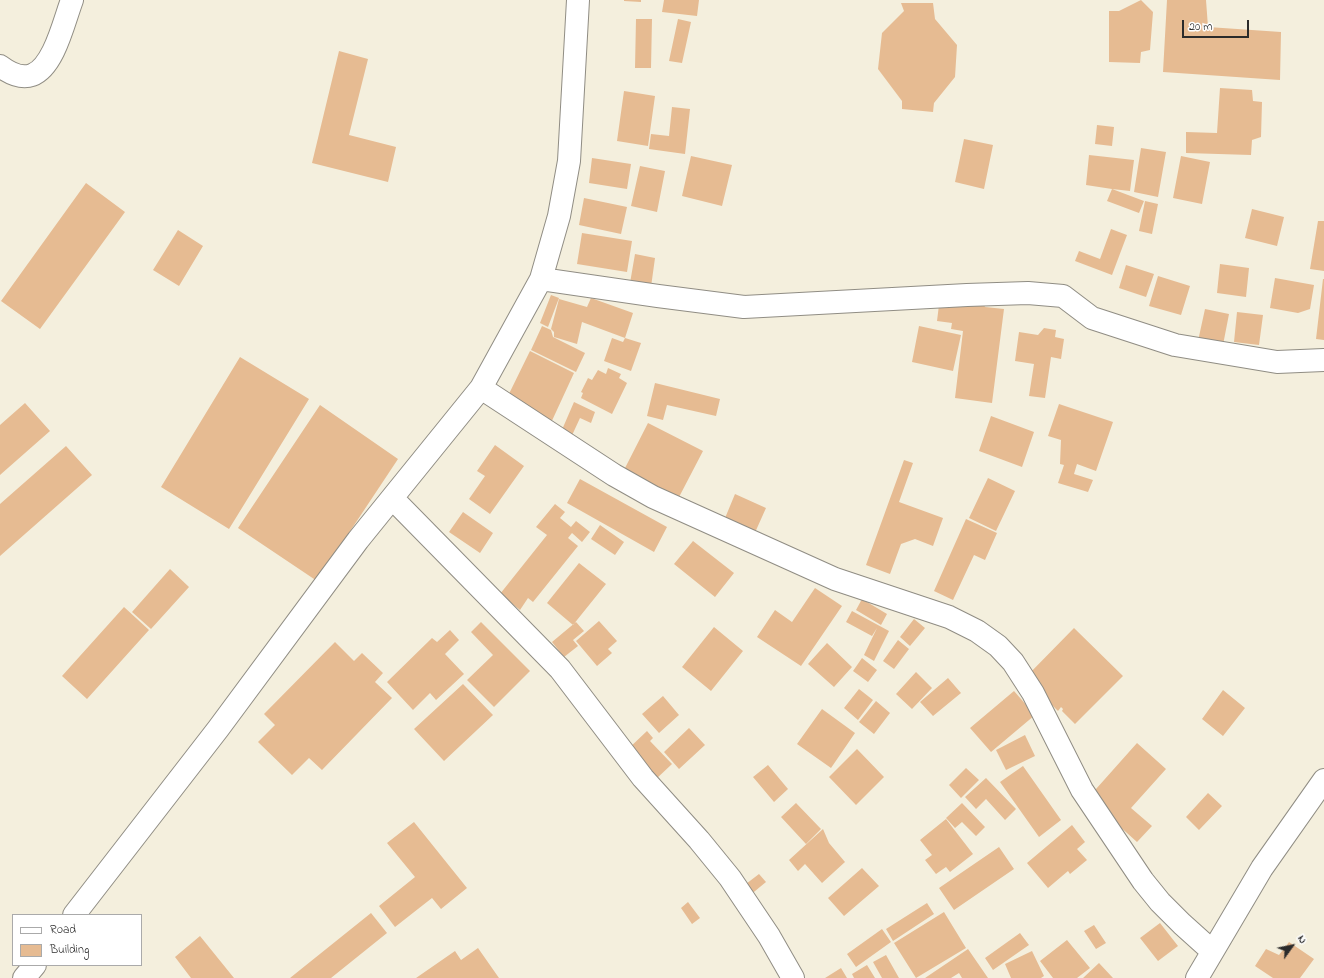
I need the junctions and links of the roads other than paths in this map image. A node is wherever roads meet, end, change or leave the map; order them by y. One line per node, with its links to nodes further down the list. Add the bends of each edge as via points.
1 (72, 0): 3 (street, via 50,59 39,70 31,76 11,73)
2 (578, 0): 4 (street, via 569,161 559,216)
3 (0, 66)
4 (541, 278): 5 (street, via 744,307 967,295 1028,293 1063,296 1092,318 1175,345 1277,362); 6 (street)
5 (1324, 360)
6 (481, 388): 7 (street); 10 (street, via 614,475 653,497 835,579 949,617 977,631 998,646 1033,693 1082,790 1143,881 1160,902)
7 (393, 499): 9 (street, via 358,540 218,729); 13 (street, via 560,669 643,778 730,878 769,936)
8 (1324, 780): 10 (street, via 1262,868)
9 (75, 914)
10 (1212, 951): 14 (street)
11 (34, 966): 12 (street)
12 (24, 978)
13 (793, 978)
14 (1197, 978)

